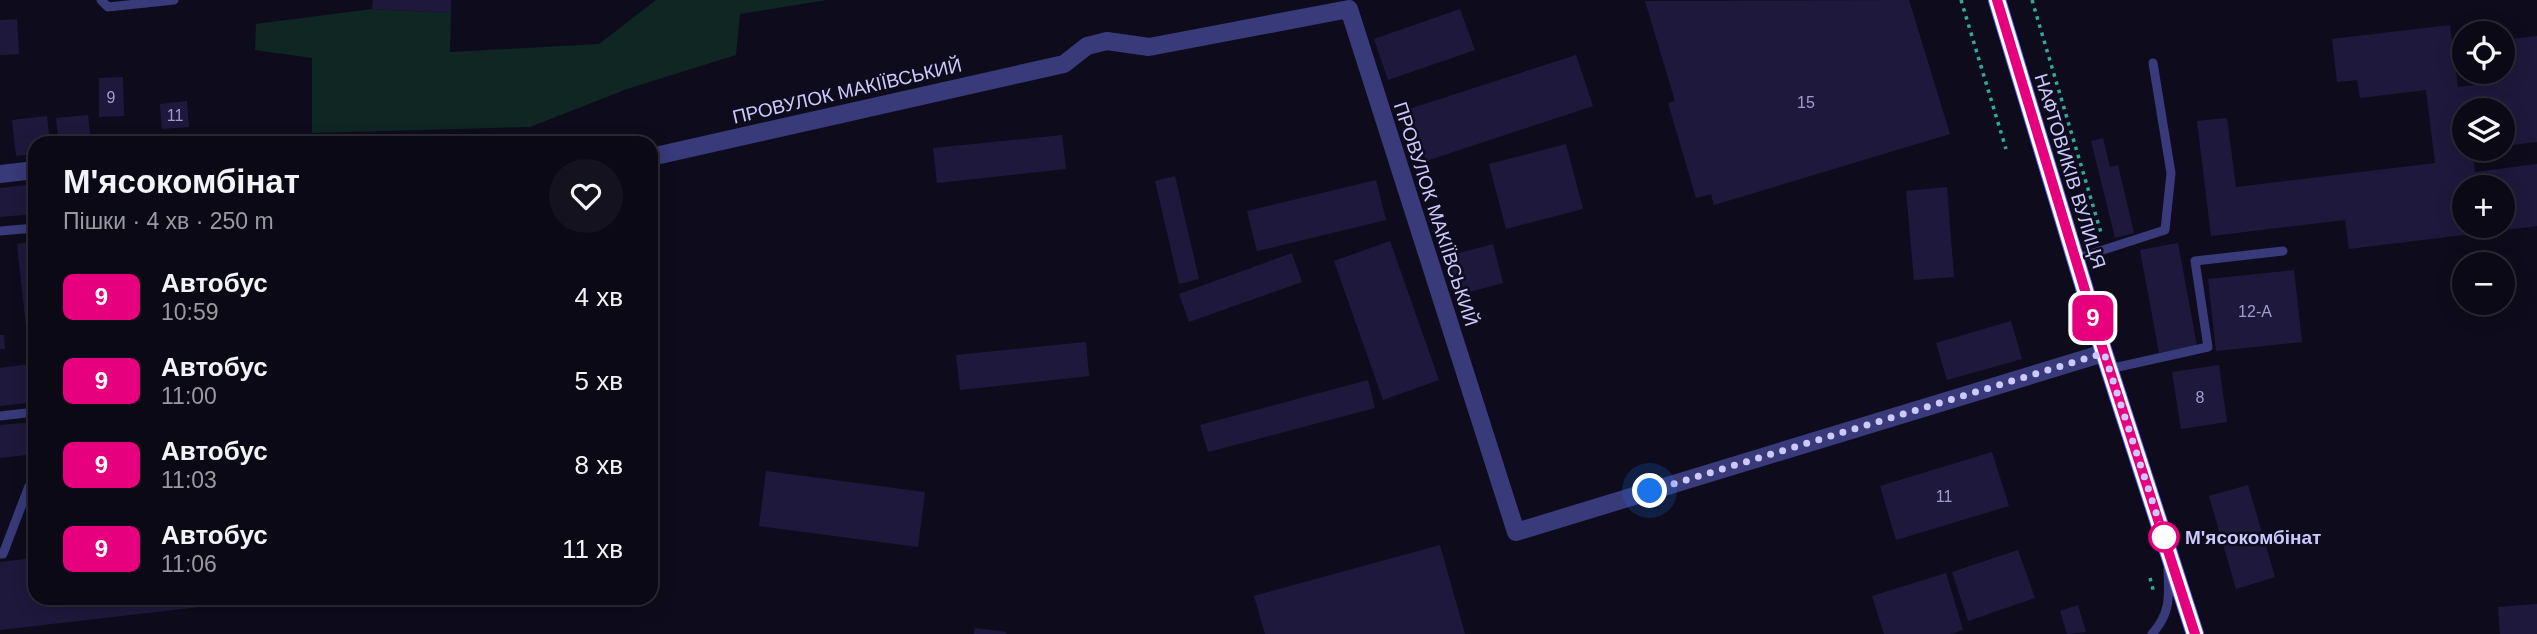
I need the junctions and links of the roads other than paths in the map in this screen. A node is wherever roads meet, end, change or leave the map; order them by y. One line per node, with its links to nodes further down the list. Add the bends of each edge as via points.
1 (101, 0): 2 (lane, via 108,7)
2 (174, 0)
3 (1997, 0): 11 (street, НАФТОВИКІВ ВУЛИЦЯ)
4 (2154, 63): 11 (lane, via 2171,173 2165,230)
5 (658, 156): 12 (street, ПРОВУЛОК МАКІЇВСЬКИЙ, via 1064,64 1087,46 1107,41 1149,47 1349,9 1516,532)
6 (28, 171): 7 (street)
7 (0, 174)
8 (28, 229): 9 (lane)
9 (0, 232)
10 (2283, 251): 12 (lane, via 2195,261 2208,347)
11 (2075, 259): 12 (street, НАФТОВИКІВ ВУЛИЦЯ)
12 (2106, 361): 16 (street, НАФТОВИКІВ ВУЛИЦЯ)
13 (28, 413): 14 (lane)
14 (0, 416)
15 (28, 489): 17 (lane)
16 (2168, 550): 18 (lane, via 2169,597 2163,622); 19 (street, НАФТОВИКІВ ВУЛИЦЯ)
17 (0, 554)
18 (2152, 634)
19 (2195, 634)

